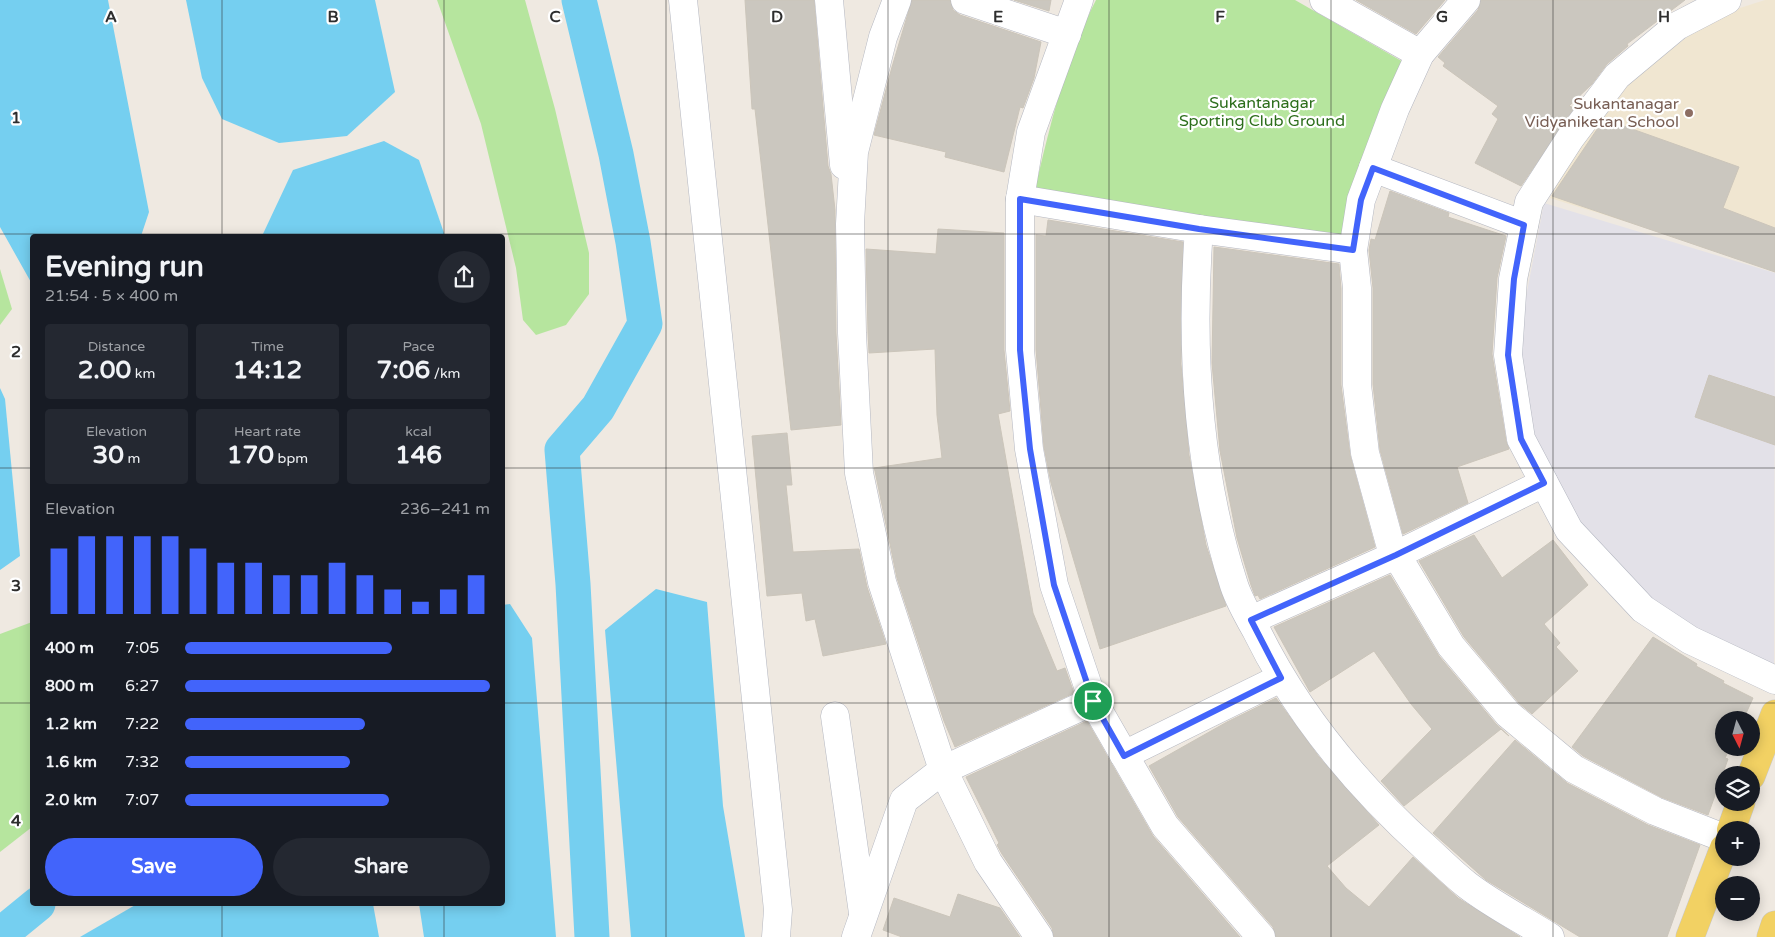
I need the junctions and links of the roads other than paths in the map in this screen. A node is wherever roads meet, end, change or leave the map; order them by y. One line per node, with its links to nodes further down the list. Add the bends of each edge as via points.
1 (683, 0): 33 (street, via 778,910)
2 (829, 0): 13 (street)
3 (897, 0): 13 (street, via 883,37 854,152)
4 (965, 0): 9 (street)
5 (1079, 0): 9 (street)
6 (1324, 0): 10 (street)
7 (1466, 0): 10 (street)
8 (1727, 0): 14 (street, via 1677,26 1617,76 1528,202)
9 (1067, 34): 12 (street, via 1031,132)
10 (1420, 54): 11 (street)
11 (1373, 168): 14 (street); 16 (street, via 1361,200)
12 (1020, 199): 15 (street); 22 (street, via 1020,350 1030,449 1054,585)
13 (850, 224): 27 (street, via 859,473 882,582)
14 (1524, 225): 17 (street, via 1514,279 1508,355 1521,439)
15 (1199, 229): 16 (street); 19 (street, via 1194,297 1197,384 1209,491 1234,587)
16 (1353, 250): 18 (street, via 1357,288 1356,385 1365,453 1390,544)
17 (1544, 483): 18 (street); 21 (street, via 1569,530 1643,609 1690,640)
18 (1396, 555): 19 (street); 28 (street, via 1451,646 1508,714 1574,769 1655,811)
19 (1251, 620): 20 (street)
20 (1281, 678): 25 (street); 36 (street, via 1336,755 1389,815 1468,886)
21 (1775, 680)
22 (1093, 701): 25 (street); 27 (street)
23 (1775, 714): 26 (main road)
24 (835, 716): 32 (street)
25 (1124, 756): 35 (street, via 1165,826)
26 (1755, 766)
27 (943, 770): 30 (street); 32 (street, via 904,800)
28 (1715, 834)
29 (1717, 866): 37 (main road)
30 (1018, 925): 34 (street)
31 (1775, 925): 38 (main road)
32 (860, 927)
33 (776, 937)
34 (1039, 937)
35 (1261, 937)
36 (1550, 937)
37 (1690, 937)
38 (1771, 937)

